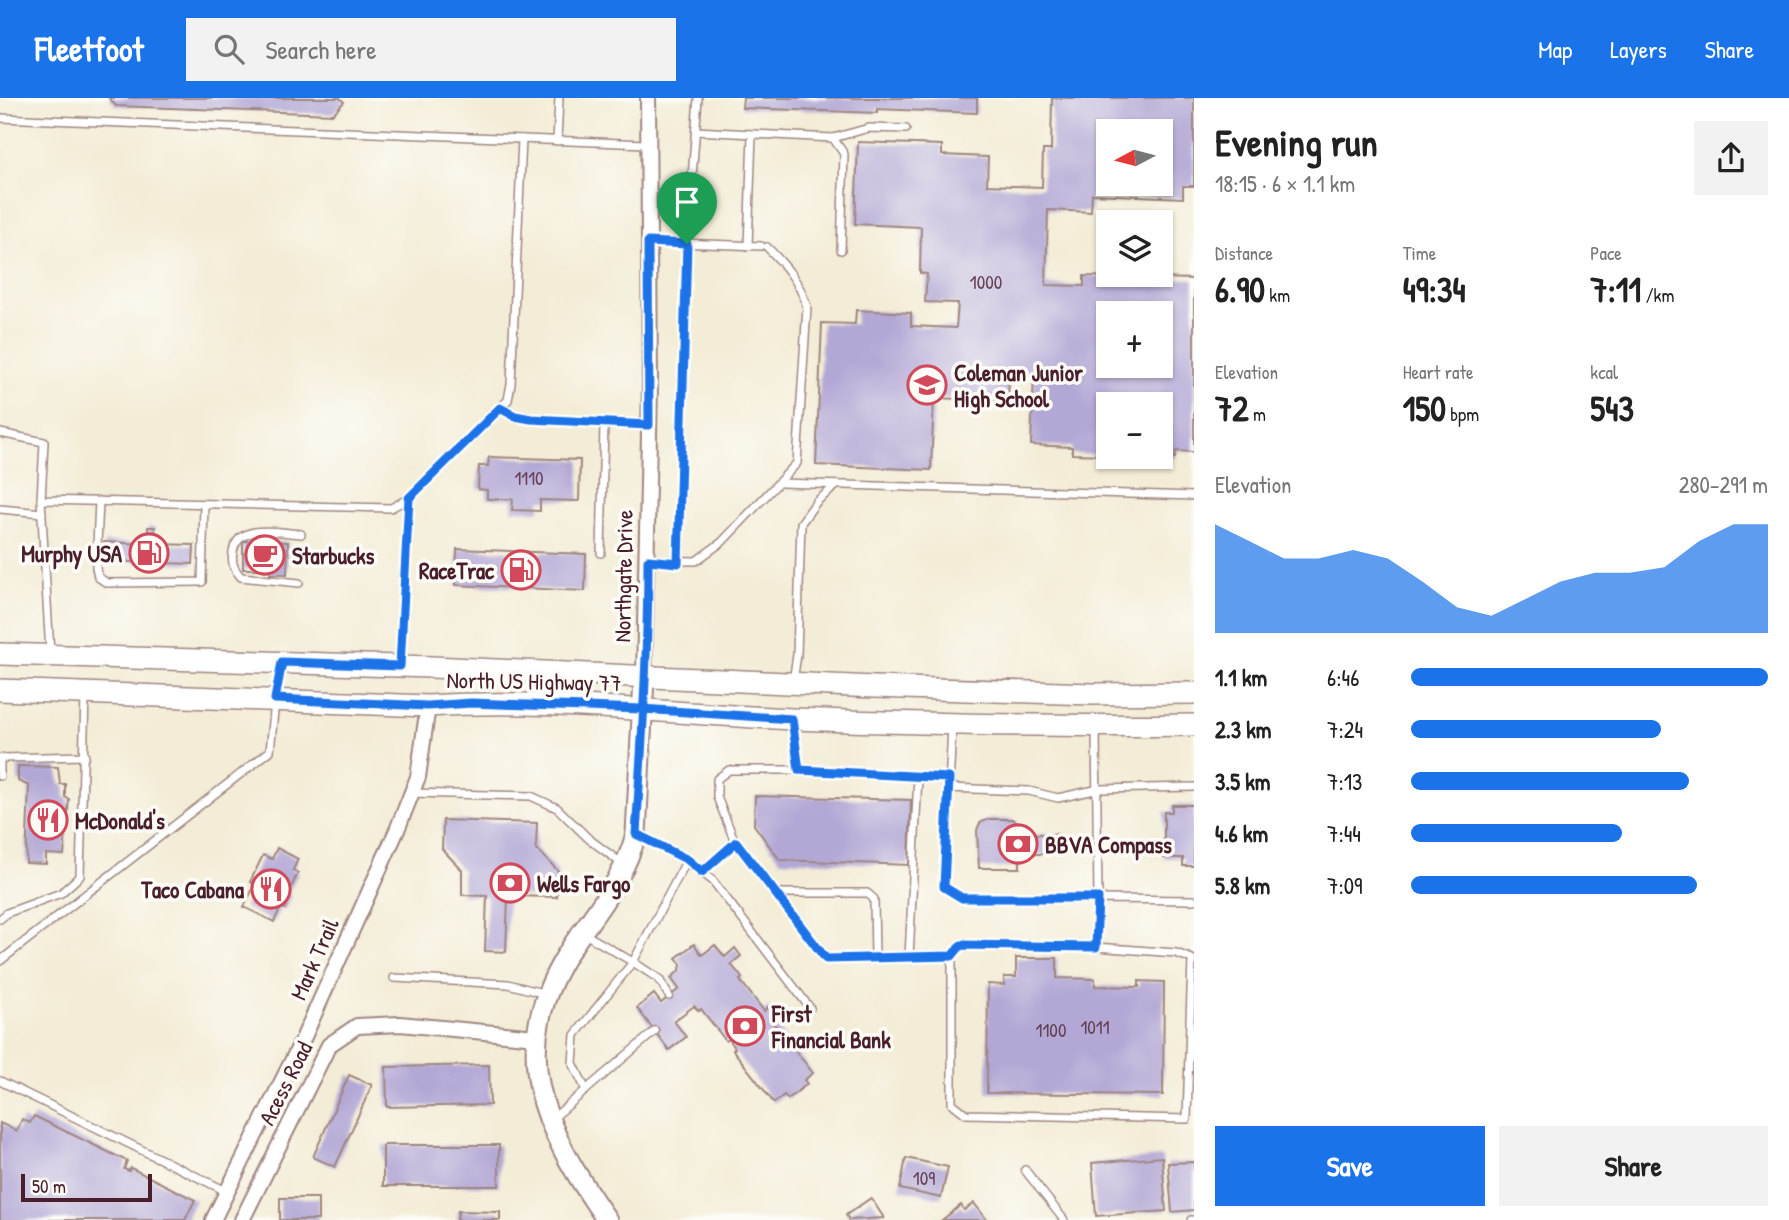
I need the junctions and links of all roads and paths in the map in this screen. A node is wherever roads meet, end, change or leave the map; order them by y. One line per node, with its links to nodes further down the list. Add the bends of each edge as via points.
1 (559, 98): 10 (lane)
2 (648, 98): 11 (street, Northgate Drive)
3 (698, 98): 6 (lane)
4 (0, 118): 9 (lane)
5 (906, 129): 8 (lane, via 869,128)
6 (696, 131): 7 (lane); 13 (lane)
7 (752, 135): 8 (lane); 14 (lane)
8 (833, 138): 15 (lane, via 844,154)
9 (522, 139): 10 (lane); 16 (lane, via 511,384 508,400)
10 (556, 141): 11 (lane)
11 (646, 144): 12 (street, Northgate Drive)
12 (648, 242): 13 (lane); 18 (street, Northgate Drive)
13 (687, 244): 14 (lane); 32 (lane)
14 (748, 246): 20 (lane, via 764,246 789,269 807,307 797,463)
15 (841, 250)
16 (500, 408): 17 (lane, via 531,419); 23 (lane)
17 (604, 423): 18 (lane); 30 (lane)
18 (649, 425): 31 (street, Northgate Drive)
19 (0, 433): 24 (lane, via 44,442)
20 (781, 483): 21 (lane); 32 (lane, via 722,542 696,561)
21 (837, 485): 22 (lane); 39 (lane, via 800,523)
22 (1194, 496)
23 (409, 498): 26 (lane, via 391,509); 37 (lane)
24 (41, 500): 25 (lane); 28 (lane)
25 (99, 502): 26 (lane); 26 (lane, via 96,568 98,577 107,583 202,582)
26 (204, 504)
27 (0, 509): 28 (lane)
28 (41, 513): 35 (lane)
29 (301, 534): 33 (lane, via 241,535 232,558 241,577)
30 (601, 553)
31 (648, 560): 32 (lane); 38 (street, Northgate Drive)
32 (678, 563)
33 (299, 583)
34 (0, 654): 35 (main road, North US Highway 77)
35 (50, 654): 36 (main road, North US Highway 77)
36 (282, 662): 37 (main road, North US Highway 77); 43 (main road)
37 (400, 666): 38 (main road, North US Highway 77)
38 (645, 678): 39 (main road, North US Highway 77); 45 (street, Northgate Drive)
39 (792, 685): 42 (main road, North US Highway 77)
40 (0, 690): 41 (main road, North US Highway 77)
41 (85, 692): 43 (main road, North US Highway 77); 50 (lane)
42 (1194, 694)
43 (275, 699): 44 (main road, North US Highway 77); 75 (lane, via 270,751)
44 (428, 706): 45 (main road, North US Highway 77, via 471,703); 59 (street, Mark Trail, via 418,776)
45 (642, 709): 46 (main road, North US Highway 77); 60 (street, Northgate Drive)
46 (792, 719): 47 (main road, North US Highway 77); 52 (lane)
47 (952, 722): 49 (main road, North US Highway 77); 55 (lane)
48 (1194, 725): 49 (main road, North US Highway 77)
49 (1096, 726): 58 (lane)
50 (85, 756): 51 (lane); 68 (lane, via 80,876 61,893)
51 (1, 758): 53 (lane)
52 (799, 770): 54 (lane); 61 (lane, via 729,769 717,779 717,797)
53 (0, 776)
54 (918, 776): 55 (lane); 72 (lane)
55 (949, 778): 57 (lane)
56 (1194, 787): 58 (lane)
57 (948, 788): 58 (lane, via 1028,791 1058,797); 66 (lane, via 944,887 962,898)
58 (1099, 789): 66 (lane)
59 (411, 793): 63 (lane, via 531,796 557,808); 88 (street, Mark Trail, via 303,1039)
60 (636, 834): 62 (lane); 63 (street, Northgate Drive)
61 (736, 842): 64 (lane); 65 (lane)
62 (688, 860): 64 (lane); 76 (lane)
63 (625, 866): 69 (street, Northgate Drive)
64 (702, 872): 80 (lane)
65 (775, 893): 73 (lane, via 826,959); 73 (lane, via 867,893 874,899)
66 (1098, 898): 67 (lane); 70 (lane)
67 (1194, 900)
68 (0, 919)
69 (582, 932): 76 (lane); 78 (street, Northgate Drive)
70 (1096, 947): 71 (lane, via 961,945); 74 (lane, via 1176,953)
71 (952, 956): 72 (lane); 85 (lane, via 952,1103 966,1114)
72 (909, 957): 73 (lane)
73 (875, 958)
74 (1193, 959): 85 (lane)
75 (0, 961)
76 (633, 962): 79 (lane, via 659,979); 84 (lane, via 575,1035 573,1063)
77 (394, 978): 78 (lane, via 508,984)
78 (547, 994): 82 (street, Northgate Drive)
79 (669, 996)
80 (810, 1008)
81 (655, 1031): 84 (lane)
82 (536, 1037): 86 (street, Northgate Drive, via 539,1095); 90 (street, Acess Road, via 400,1024 357,1026 329,1045)
83 (0, 1081): 88 (lane)
84 (586, 1090): 86 (lane)
85 (1191, 1119)
86 (549, 1122): 91 (street, Northgate Drive, via 577,1178)
87 (1025, 1170): 92 (lane)
88 (226, 1191): 89 (street, Mark Trail)
89 (213, 1220)
90 (242, 1220)
91 (607, 1220)
92 (1064, 1220)

